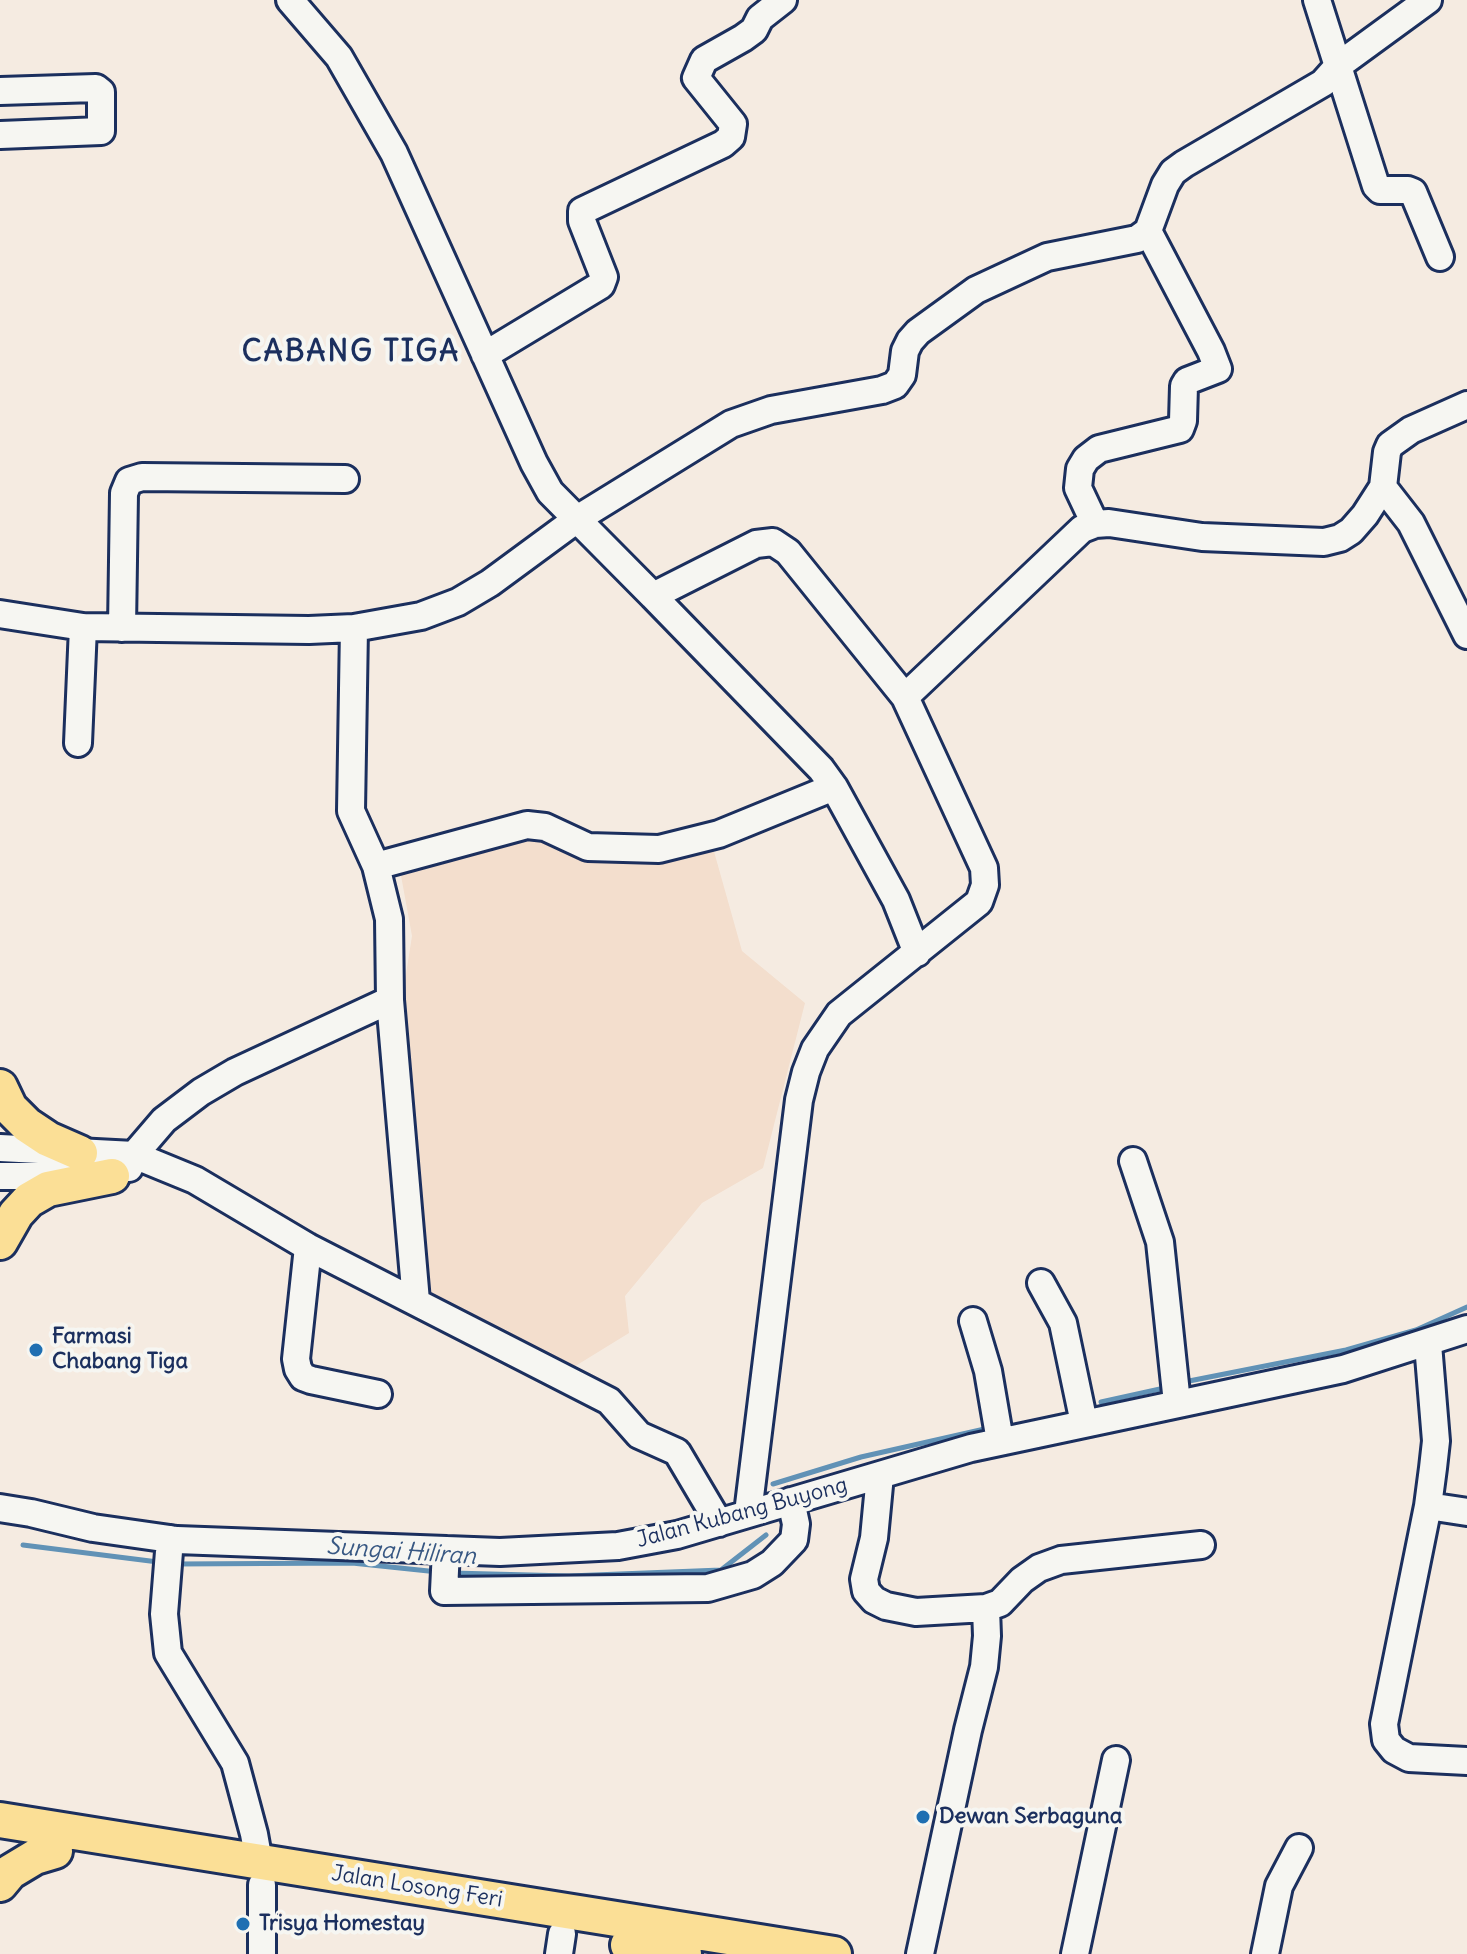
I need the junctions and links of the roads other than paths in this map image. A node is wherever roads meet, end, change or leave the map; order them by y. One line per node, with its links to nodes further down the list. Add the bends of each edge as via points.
1 (290, 0): 10 (street, via 339,57 368,104)
2 (783, 0): 10 (street, via 760,18 754,30 704,60 696,78 733,124 731,137 582,211 604,277 601,285)
3 (1317, 0): 5 (street)
4 (1428, 0): 5 (street)
5 (1339, 65): 8 (street, via 1323,83 1173,172); 9 (street, via 1376,186 1413,192)
6 (0, 91): 7 (street, via 101,92 101,131)
7 (0, 135)
8 (1148, 231): 14 (street, via 1128,242 1047,257 976,290 910,341 895,385 751,415); 15 (street, via 1218,369 1187,381 1180,429 1099,449 1086,459 1078,488)
9 (1440, 257)
10 (485, 355): 14 (street, via 539,473)
11 (1467, 405): 13 (street, via 1390,445)
12 (345, 479): 19 (street, via 129,481 124,493)
13 (1383, 487): 15 (street, via 1351,531 1324,542 1186,536); 21 (street, via 1411,523)
14 (577, 519): 16 (street); 20 (street, via 458,602 421,616)
15 (1095, 524): 22 (street, via 1082,529)
16 (653, 596): 22 (street, via 756,544 773,542 788,552); 24 (street)
17 (0, 614): 18 (street)
18 (83, 627): 19 (street); 23 (street)
19 (122, 628): 20 (street)
20 (354, 628): 25 (street, via 351,811)
21 (1467, 635)
22 (905, 697): 26 (street, via 984,868 985,885 979,902)
23 (78, 743)
24 (834, 787): 25 (street, via 719,834 659,849 588,847 545,827 527,825); 26 (street, via 896,900)
25 (376, 866): 27 (street, via 389,919)
26 (917, 953): 50 (street, via 839,1014 806,1072)
27 (390, 1000): 32 (street, via 201,1092 164,1120); 37 (street)
28 (0, 1087): 30 (main road, via 10,1108 27,1125)
29 (0, 1148): 30 (street)
30 (80, 1153): 32 (street)
31 (1133, 1161): 42 (street, via 1160,1242)
32 (124, 1169): 33 (street); 34 (main road, via 39,1194 16,1214); 35 (street, via 195,1180)
33 (0, 1176)
34 (0, 1242)
35 (308, 1247): 37 (street); 41 (street, via 298,1369 311,1380)
36 (1041, 1283): 43 (street, via 1063,1323)
37 (416, 1301): 51 (street, via 609,1401 639,1435 677,1452)
38 (973, 1321): 44 (street)
39 (1467, 1329): 40 (street, Jalan Kubang Buyong)
40 (1428, 1344): 42 (street, Jalan Kubang Buyong, via 1343,1369); 47 (street, via 1436,1441)
41 (378, 1394)
42 (1177, 1403): 43 (street, Jalan Kubang Buyong)
43 (1084, 1423): 44 (street, Jalan Kubang Buyong)
44 (1000, 1441): 45 (street, Jalan Kubang Buyong)
45 (880, 1475): 46 (street, Jalan Kubang Buyong); 55 (street, via 866,1591 886,1606 916,1612)
46 (791, 1501): 50 (street, Jalan Kubang Buyong); 54 (street, via 794,1540 753,1575 708,1588 444,1591)
47 (1428, 1506): 49 (street); 57 (street, via 1384,1724 1386,1740 1409,1758)
48 (0, 1508): 52 (street, Jalan Kubang Buyong)
49 (1467, 1512)
50 (748, 1513): 51 (street, Jalan Kubang Buyong)
51 (719, 1523): 54 (street, Jalan Kubang Buyong, via 618,1546 545,1552)
52 (170, 1539): 54 (street, Jalan Kubang Buyong); 63 (street, via 164,1614 168,1653 235,1763)
53 (1201, 1545): 55 (street, via 1061,1560 1039,1568 1000,1603)
54 (446, 1550)
55 (986, 1608): 69 (street, via 984,1667)
56 (1116, 1760): 70 (street)
57 (1467, 1761)
58 (0, 1794): 60 (main road)
59 (0, 1820): 60 (main road, Jalan Losong Feri)
60 (55, 1840): 61 (main road, Jalan Losong Feri); 63 (main road, Jalan Losong Feri); 64 (main road)
61 (0, 1842)
62 (1299, 1848): 71 (street, via 1279,1886)
63 (260, 1873): 65 (main road, Jalan Losong Feri); 66 (street); 68 (main road, Jalan Losong Feri)
64 (0, 1884)
65 (560, 1944): 67 (main road, Jalan Losong Feri)
66 (262, 1954)
67 (684, 1954)
68 (834, 1954)
69 (920, 1954)
70 (1075, 1954)
71 (1265, 1954)

